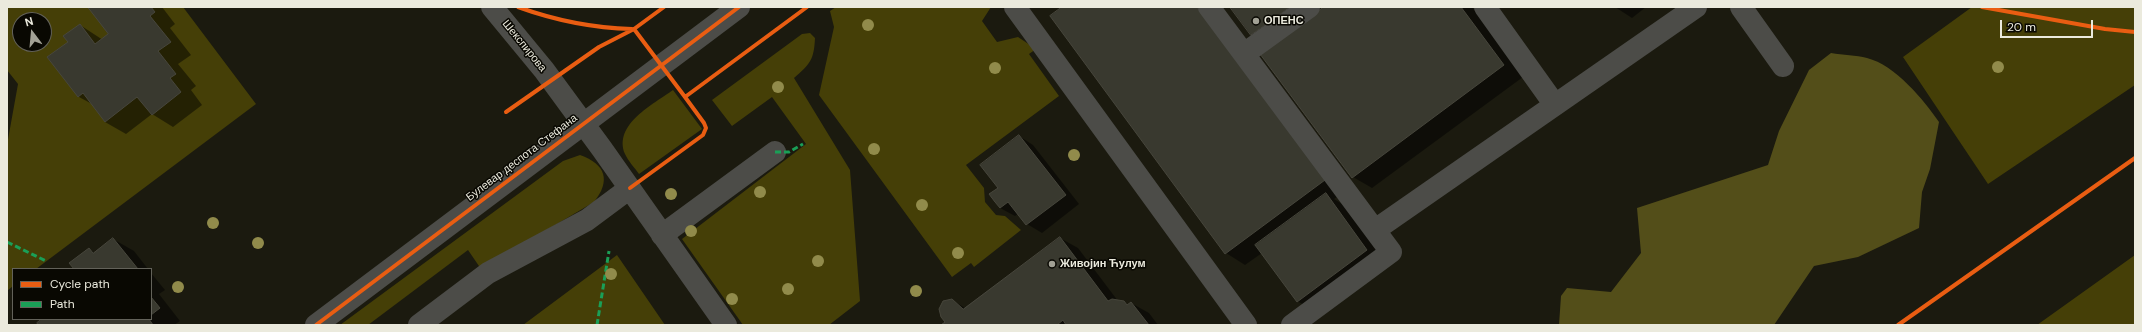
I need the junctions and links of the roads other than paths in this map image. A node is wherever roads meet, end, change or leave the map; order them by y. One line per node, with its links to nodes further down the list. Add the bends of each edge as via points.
1 (492, 7): 12 (street, Шекспирова, via 544,70)
2 (739, 7): 12 (street, Булевар деспота Стефана)
3 (1209, 7): 9 (street)
4 (1309, 7): 9 (street)
5 (1486, 7): 11 (street)
6 (1696, 7): 11 (street)
7 (1741, 7): 10 (street)
8 (1021, 9): 20 (street)
9 (1244, 54): 15 (street)
10 (1783, 66)
11 (1555, 105): 15 (street)
12 (583, 124): 14 (street, Шекспирова); 17 (street, Булевар деспота Стефана)
13 (775, 152): 16 (street)
14 (630, 188): 16 (street, Шекспирова); 18 (street, via 587,220 488,273)
15 (1375, 230): 21 (street, via 1391,252)
16 (662, 235): 19 (street, Шекспирова)
17 (316, 325)
18 (419, 325)
19 (726, 325)
20 (1246, 325)
21 (1292, 325)

